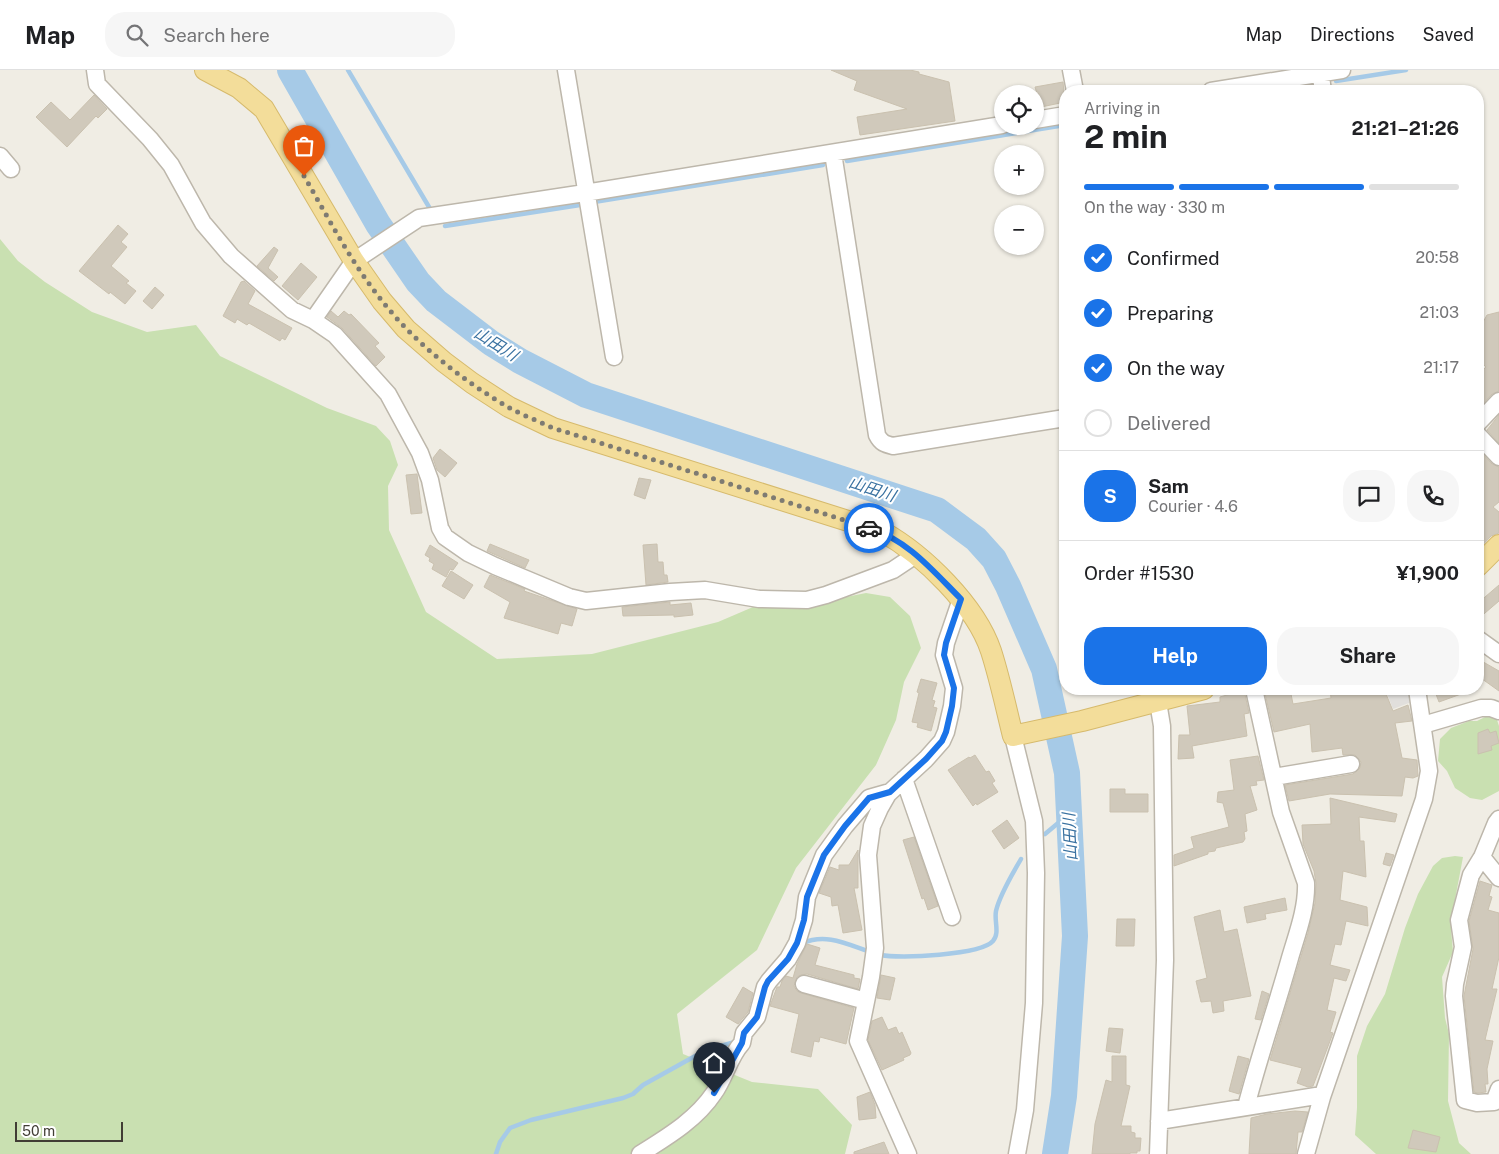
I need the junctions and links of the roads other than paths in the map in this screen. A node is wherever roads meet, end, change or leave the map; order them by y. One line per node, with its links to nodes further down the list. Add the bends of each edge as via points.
1 (95, 70): 16 (street, via 97,84 171,165 203,224 230,256 292,310)
2 (205, 70): 15 (main road, via 239,88 264,109)
3 (566, 70): 14 (street)
4 (1071, 70): 7 (street)
5 (1342, 70): 6 (street)
6 (1320, 72): 8 (street); 9 (street)
7 (1073, 85)
8 (1245, 85)
9 (1322, 85)
10 (1059, 116): 11 (street)
11 (1044, 118)
12 (994, 126): 13 (street)
13 (834, 153): 14 (street); 20 (street, via 880,440 892,446)
14 (585, 193): 15 (street, via 419,218); 17 (street)
15 (354, 261): 16 (street); 23 (main road, via 382,302 406,329 444,362 509,407 553,428 883,532)
16 (313, 320): 23 (street, via 335,335 388,394 420,453 445,536 468,553 569,597 586,601 705,590 759,599 807,600 893,570)
17 (614, 357)
18 (1499, 402): 19 (street)
19 (1484, 416)
20 (1059, 419)
21 (1484, 441): 22 (street)
22 (1499, 457)
23 (917, 554): 24 (main road)
24 (961, 599): 32 (main road, via 991,650); 35 (street, via 944,655 954,688 946,732 926,759)
25 (1484, 643): 26 (street)
26 (1499, 654)
27 (1255, 695): 34 (street)
28 (1418, 695): 31 (street)
29 (1168, 696): 32 (main road, via 1082,721); 46 (street, via 1162,726 1165,960)
30 (1499, 711): 31 (street, via 1481,708)
31 (1423, 726): 44 (street, via 1429,771 1424,799)
32 (1018, 735): 49 (street, via 1034,821 1036,873 1034,1003 1025,1110)
33 (1351, 764): 34 (street)
34 (1274, 777): 45 (street, via 1281,812 1306,891 1297,934)
35 (904, 779): 36 (street); 40 (street)
36 (890, 792): 42 (street, via 872,826 868,855 874,953); 47 (street, via 869,798 824,855 807,897 797,943 788,959 768,981 757,1017 714,1093 696,1115 672,1135)
37 (1499, 819): 38 (street)
38 (1482, 857): 39 (street); 43 (street, via 1471,875 1459,920 1463,947 1454,996 1464,1100 1494,1102)
39 (1499, 878)
40 (952, 917)
41 (804, 984): 42 (street)
42 (866, 1002): 48 (street, via 858,1041)
43 (1499, 1090)
44 (1322, 1097): 45 (street); 51 (street)
45 (1246, 1107): 46 (street)
46 (1159, 1121): 50 (street)
47 (640, 1154)
48 (908, 1154)
49 (1017, 1154)
50 (1158, 1154)
51 (1306, 1154)

